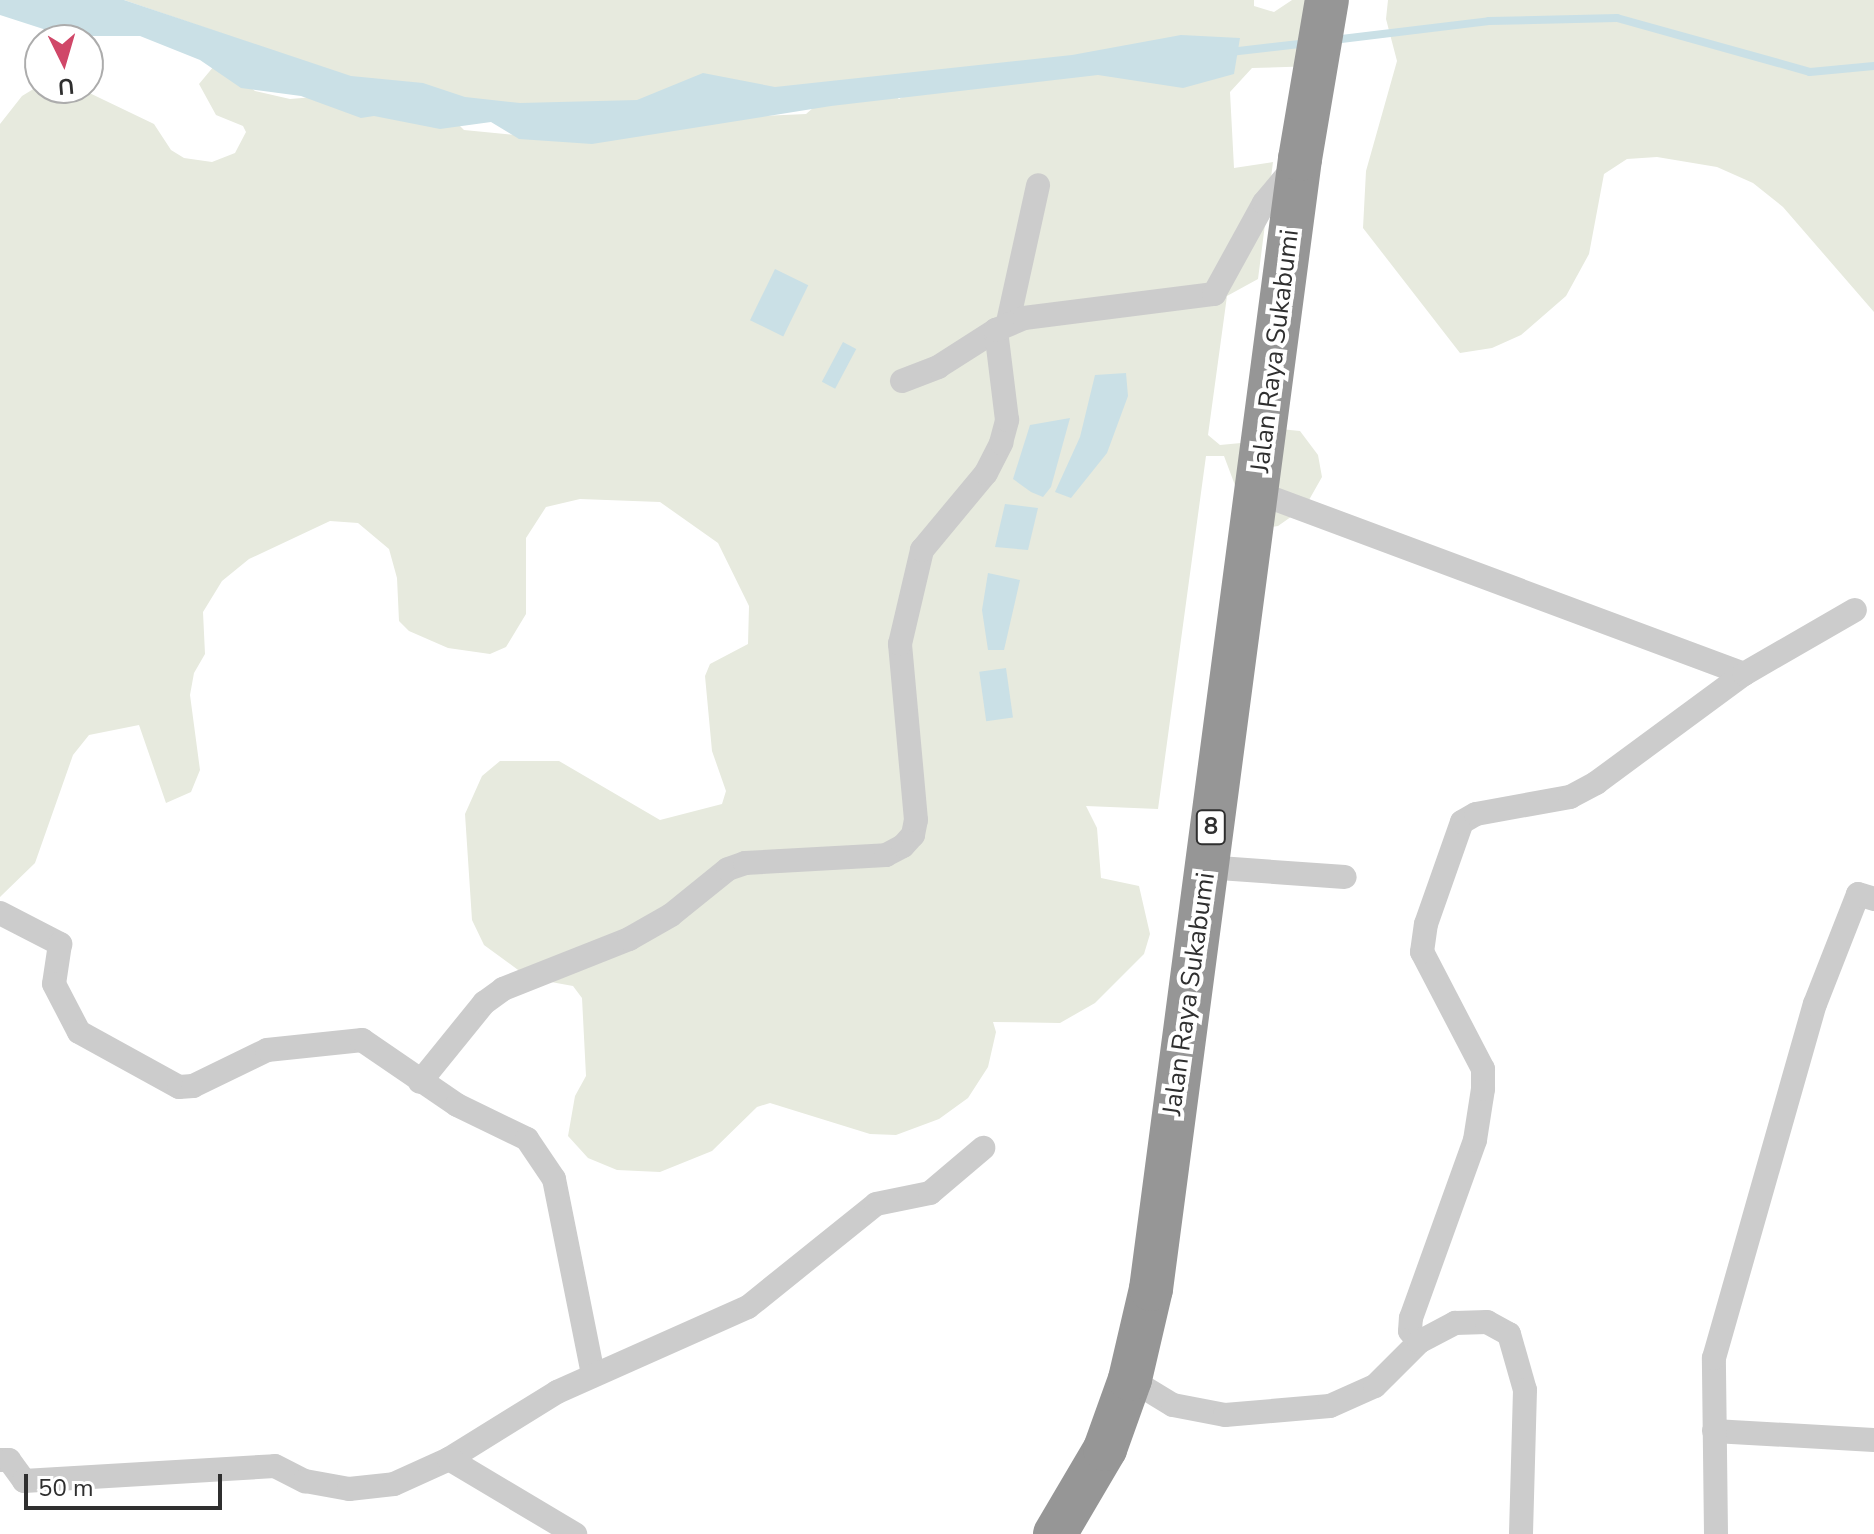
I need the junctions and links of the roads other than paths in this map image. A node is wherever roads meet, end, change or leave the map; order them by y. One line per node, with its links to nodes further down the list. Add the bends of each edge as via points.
1 (1327, 0): 2 (highway, Jalan Raya Sukabumi / 8)
2 (1300, 159): 4 (street, via 1264,203 1214,294); 6 (highway, Jalan Raya Sukabumi / 8)
3 (1038, 185): 4 (street)
4 (1002, 326): 5 (street, via 938,367); 13 (street, via 1007,420 1001,443 986,473 922,550 900,644 913,835 886,855 745,863 728,869 671,915 629,939 503,989 484,1003)
5 (902, 381)
6 (1256, 492): 8 (street); 9 (highway, Jalan Raya Sukabumi / 8)
7 (1855, 610): 8 (street)
8 (1744, 674): 15 (street, via 1583,790 1476,814 1462,822 1426,924 1422,952 1483,1069 1483,1089 1475,1140 1411,1318 1410,1331)
9 (1205, 867): 10 (street); 17 (highway, Jalan Raya Sukabumi / 8, via 1151,1289)
10 (1345, 877)
11 (1874, 899): 18 (street, via 1858,894 1815,1004 1714,1358)
12 (0, 913): 13 (street, via 60,944 54,984 79,1032 179,1087 193,1086 267,1050 362,1040)
13 (420, 1082): 16 (street, via 527,1139 547,1166 557,1189)
14 (983, 1148): 16 (street, via 930,1193 876,1204 748,1307)
15 (1419, 1342): 17 (street, via 1375,1386 1330,1406 1279,1413 1225,1415 1173,1405); 24 (street, via 1455,1323 1487,1322 1509,1334 1525,1390)
16 (593, 1375): 20 (street)
17 (1130, 1379): 23 (highway, Jalan Raya Sukabumi / 8, via 1105,1449)
18 (1714, 1431): 19 (street); 25 (street)
19 (1874, 1440)
20 (449, 1459): 21 (street, via 394,1484 349,1489 315,1484 275,1466 24,1481 9,1460); 22 (street)
21 (0, 1460)
22 (575, 1534)
23 (1055, 1534)
24 (1521, 1534)
25 (1716, 1534)

